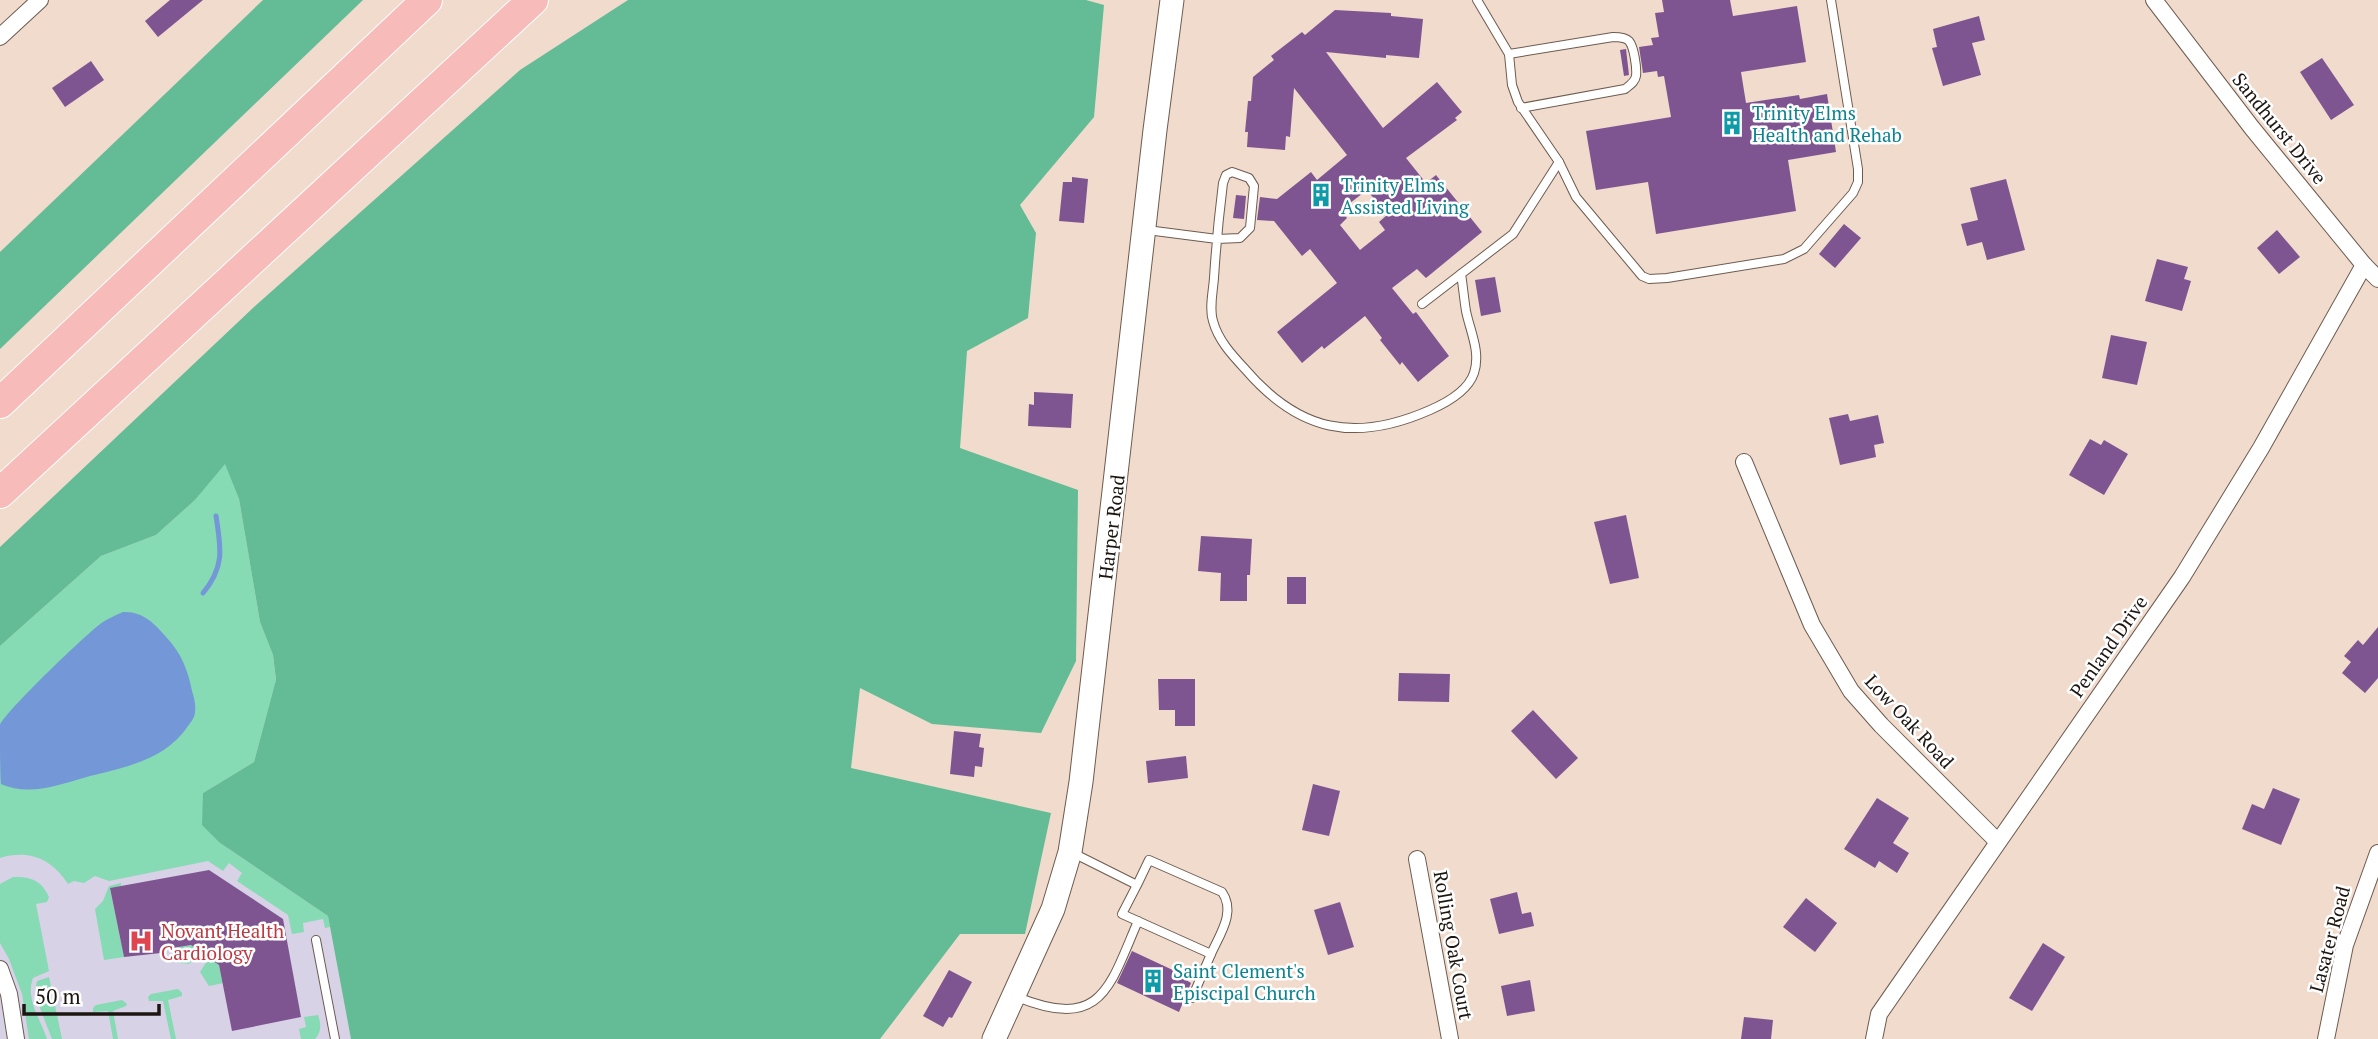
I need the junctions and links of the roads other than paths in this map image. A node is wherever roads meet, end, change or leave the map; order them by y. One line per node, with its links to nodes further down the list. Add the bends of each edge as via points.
1 (40, 0): 8 (street)
2 (427, 0): 18 (highway)
3 (533, 0): 20 (highway)
4 (1172, 0): 12 (main road, Harper Road)
5 (1477, 0): 9 (lane)
6 (1831, 0): 11 (lane, via 1858,182 1804,249 1793,256 1649,279 1634,269 1584,208)
7 (2154, 0): 14 (street, Sandhurst Drive)
8 (0, 37)
9 (1509, 54): 10 (lane); 10 (lane, via 1613,37 1629,41 1632,47 1637,75 1625,89)
10 (1521, 108): 11 (lane)
11 (1559, 162): 15 (lane, via 1513,233)
12 (1144, 230): 13 (lane); 22 (main road, Harper Road)
13 (1217, 239): 13 (lane, via 1226,175 1244,175 1254,186 1250,228 1240,238); 15 (lane, via 1212,320 1224,345 1277,400 1310,419 1337,427 1362,430 1398,423 1438,406 1465,387 1474,372 1476,347)
14 (2364, 265): 16 (street, Sandhurst Drive); 21 (street, Penland Drive, via 2182,577)
15 (1461, 274): 17 (lane)
16 (2378, 279)
17 (1422, 304)
18 (0, 404)
19 (1744, 463): 21 (street, Low Oak Road, via 1812,625 1851,691)
20 (0, 493)
21 (1997, 841): 36 (street, Penland Drive, via 1879,1014)
22 (1070, 852): 25 (lane); 30 (main road, Harper Road, via 1053,909)
23 (2378, 853): 37 (street, Lasater Road, via 2344,945)
24 (1417, 859): 35 (street, Rolling Oak Court)
25 (1137, 885): 26 (lane, via 1122,914); 28 (lane, via 1149,860 1222,892 1229,907)
26 (1138, 921): 28 (lane); 30 (lane, via 1106,991 1089,1005 1044,1006)
27 (316, 940): 33 (lane)
28 (1211, 954): 31 (lane)
29 (0, 969): 32 (street)
30 (1014, 996): 34 (main road, Harper Road)
31 (1192, 998)
32 (16, 1039)
33 (335, 1039)
34 (994, 1039)
35 (1450, 1039)
36 (1874, 1039)
37 (2326, 1039)

